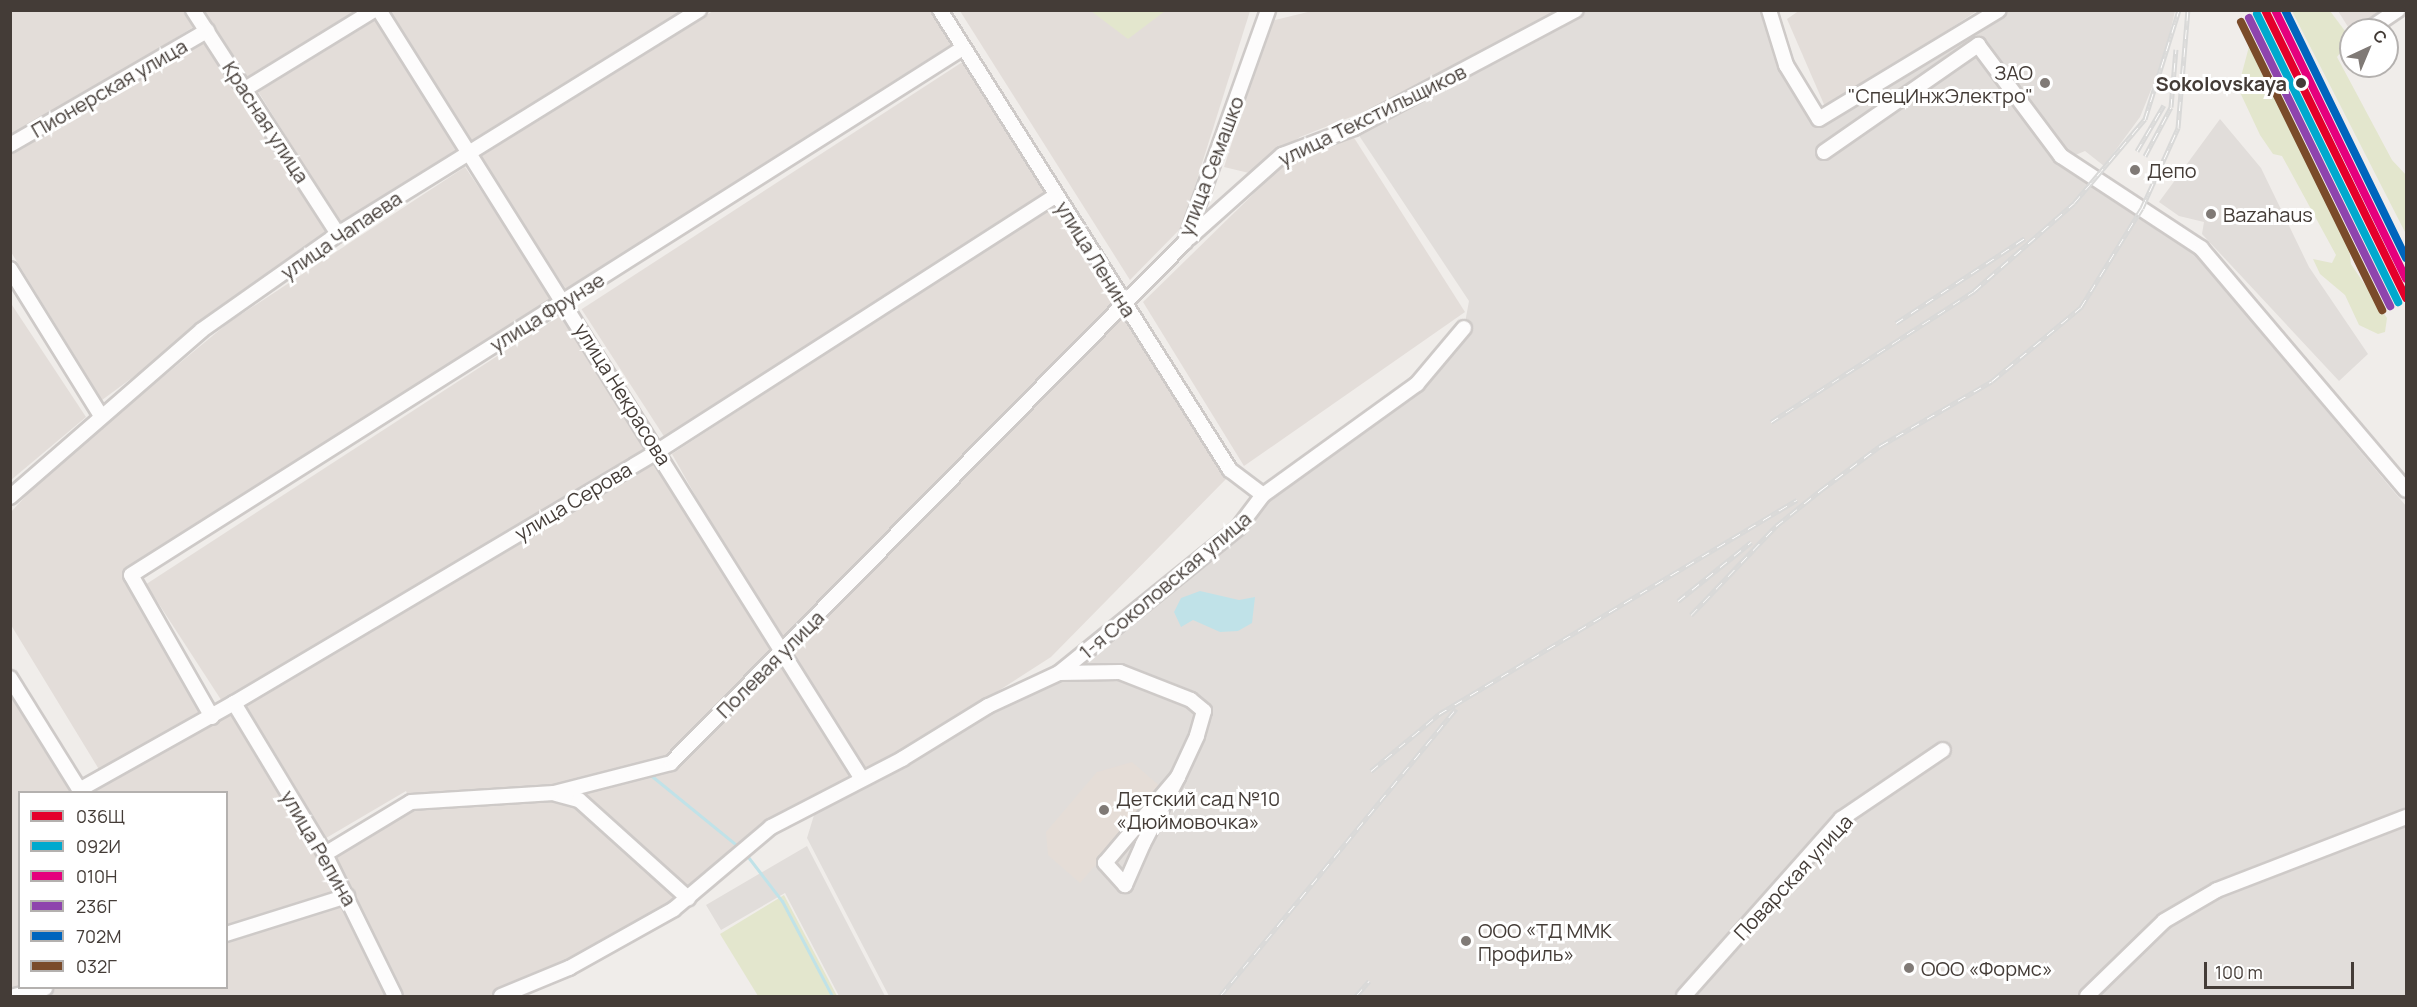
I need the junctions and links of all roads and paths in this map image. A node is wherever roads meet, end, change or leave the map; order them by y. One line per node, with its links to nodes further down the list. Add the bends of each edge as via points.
1 (193, 10): 10 (street, Красная улица)
2 (374, 10): 12 (street)
3 (379, 10): 15 (street, улица Некрасова)
4 (699, 10): 15 (street, улица Чапаева)
5 (940, 10): 11 (street, улица Ленина)
6 (1268, 10): 18 (street, улица Семашко)
7 (1576, 10): 18 (street, улица Текстильщиков, via 1354,128 1282,155)
8 (1999, 10): 9 (street, via 1819,119 1786,65)
9 (1775, 12)
10 (207, 31): 12 (street, Красная улица); 13 (street, Пионерская улица)
11 (963, 48): 16 (street, улица Ленина); 20 (street, улица Фрунзе)
12 (245, 89): 17 (street, Красная улица)
13 (10, 145)
14 (1824, 152): 25 (street, via 1978,45 2046,139 2096,180 2201,248)
15 (467, 156): 17 (street, улица Чапаева); 20 (street, улица Некрасова)
16 (1056, 195): 21 (street, улица Ленина); 24 (street, улица Серова)
17 (338, 234): 23 (street, улица Чапаева, via 202,330)
18 (1185, 242): 21 (street, улица Семашко)
19 (10, 269): 23 (street)
20 (564, 301): 24 (street, улица Некрасова); 32 (street, улица Фрунзе, via 131,575)
21 (1124, 303): 26 (street, улица Ленина, via 1230,470); 28 (street, Полевая улица)
22 (1464, 328): 26 (street, 1-я Соколовская улица, via 1418,384)
23 (100, 414): 27 (street, улица Чапаева)
24 (658, 451): 28 (street, улица Некрасова); 31 (street, улица Серова)
25 (2406, 490)
26 (1263, 495): 29 (street, 1-я Соколовская улица, via 1238,528)
27 (10, 497)
28 (784, 651): 35 (street, улица Некрасова); 37 (street, Полевая улица, via 671,763)
29 (1059, 674): 34 (street, via 1120,672 1191,700 1204,711); 35 (street, 1-я Соколовская улица, via 988,706)
30 (10, 678): 36 (street)
31 (234, 704): 32 (street, улица Серова); 39 (street, улица Репина)
32 (212, 717): 36 (street, улица Серова)
33 (1943, 750): 47 (street, Поварская улица, via 1841,819)
34 (1178, 777): 34 (street, via 1143,844 1125,885 1105,862)
35 (862, 779): 41 (street, 1-я Соколовская улица, via 740,850)
36 (80, 791)
37 (554, 794): 39 (street, Полевая улица, via 411,802); 41 (street, via 579,800)
38 (2406, 817): 48 (street, via 2209,895 2164,921)
39 (321, 848): 40 (street, улица Репина)
40 (347, 896): 42 (street); 45 (street, улица Репина)
41 (688, 898): 46 (street, 1-я Соколовская улица, via 568,968)
42 (228, 933)
43 (38, 989): 44 (street)
44 (14, 996)
45 (395, 996)
46 (501, 996)
47 (1684, 996)
48 (2088, 996)

